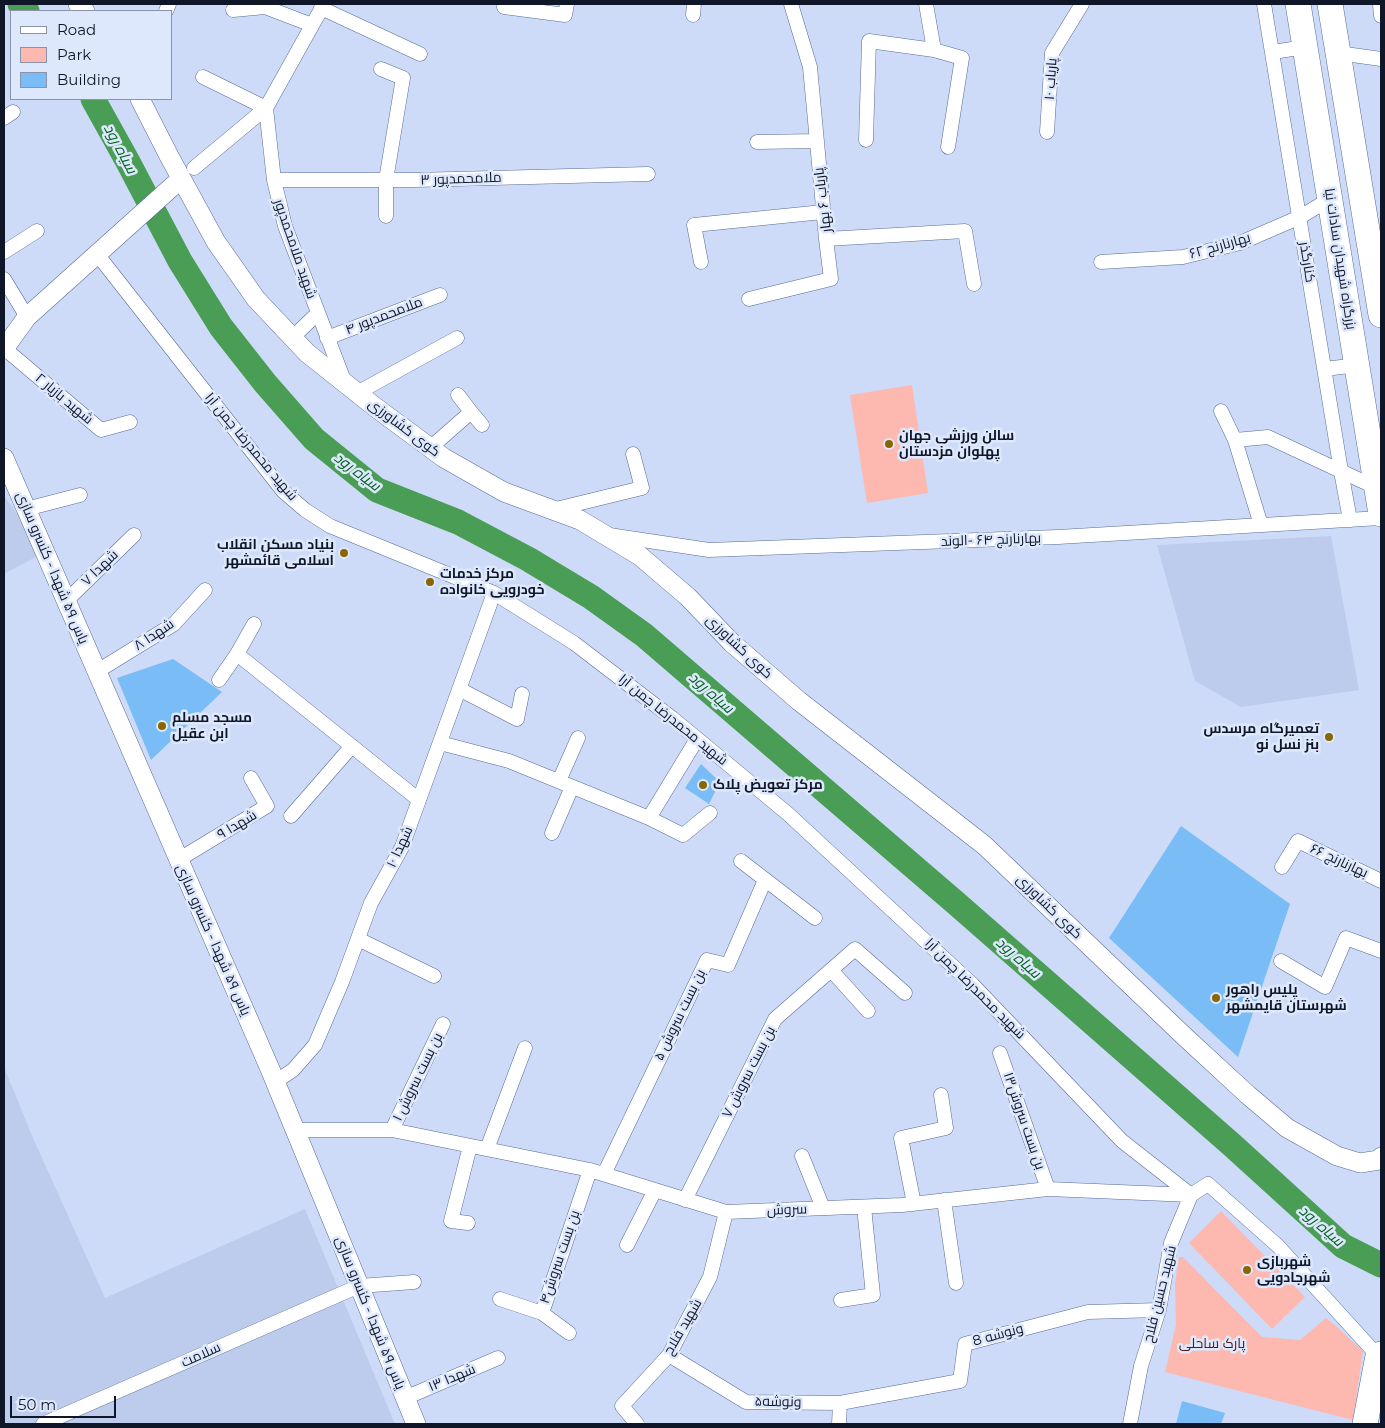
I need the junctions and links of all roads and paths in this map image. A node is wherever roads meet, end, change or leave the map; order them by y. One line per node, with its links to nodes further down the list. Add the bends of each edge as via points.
1 (567, 4): 11 (street, via 565,15)
2 (791, 4): 27 (street, پاریاب ۶ بهار, via 810,67)
3 (926, 4): 16 (street)
4 (1082, 4): 25 (street, پاریاب ۱۰, via 1052,53)
5 (1264, 4): 17 (street, کنارگذر)
6 (1298, 4): 15 (highway, بزرگراه شهیدان سادات نیا)
7 (1330, 4): 18 (highway)
8 (1380, 4): 13 (street)
9 (265, 5): 12 (street); 14 (street)
10 (322, 6): 14 (street); 19 (street)
11 (504, 7)
12 (233, 10)
13 (1381, 16)
14 (312, 25): 24 (street)
15 (1305, 47): 17 (street); 34 (highway, بزرگراه شهیدان سادات نیا)
16 (934, 50): 26 (street, via 869,42); 29 (street, via 962,58)
17 (1273, 52): 37 (street, کنارگذر)
18 (1338, 53): 20 (street); 41 (highway)
19 (420, 54)
20 (1381, 59)
21 (381, 69): 33 (street, via 403,78)
22 (203, 77): 24 (street)
23 (141, 100): 31 (street, کوی کشاورزی)
24 (266, 108): 31 (street); 32 (street, شهید ملامحمدپور)
25 (1047, 132)
26 (866, 140)
27 (817, 141): 28 (street); 35 (street, پاریاب ۶ بهار)
28 (757, 142)
29 (948, 147)
30 (648, 174): 33 (street, ملامحمدپور ۳)
31 (183, 178): 40 (street); 52 (street, کوی کشاورزی, via 216,242 256,299)
32 (274, 180): 33 (street, ملامحمدپور ۳); 49 (street, شهید ملامحمدپور, via 285,226)
33 (386, 180): 36 (street)
34 (1330, 199): 37 (street, بهارنارنج ۶۲); 56 (highway, بزرگراه شهیدان سادات نیا)
35 (823, 212): 39 (street, پاریاب ۶ بهار); 43 (street, via 694,224)
36 (386, 216)
37 (1300, 216): 44 (street, بهارنارنج ۶۲, via 1240,242 1183,257); 57 (street, کنارگذر)
38 (37, 231): 42 (street)
39 (826, 238): 46 (street, پاریاب ۶ بهار, via 965,231); 48 (street, via 831,279)
40 (104, 248): 51 (street); 79 (street, شهید محمدرضا چمن آرا, via 283,491 330,526)
41 (1376, 250): 50 (highway)
42 (4, 252)
43 (701, 262)
44 (1101, 262)
45 (4, 279): 51 (street)
46 (974, 284)
47 (440, 295): 53 (street, ملامحمدپور ۴)
48 (749, 299)
49 (318, 314): 52 (street); 53 (street, شهید ملامحمدپور)
50 (1381, 315)
51 (27, 317): 55 (street)
52 (292, 338): 58 (street, کوی کشاورزی)
53 (327, 338): 58 (street, شهید ملامحمدپور)
54 (457, 338): 58 (street)
55 (4, 349): 62 (street, شهید بازیار ۲, via 101,430)
56 (1357, 365): 57 (street); 69 (highway, بزرگراه شهیدان سادات نیا)
57 (1324, 369): 68 (street, کنارگذر)
58 (351, 388): 65 (street, کوی کشاورزی)
59 (458, 395): 61 (street)
60 (1221, 411): 64 (street)
61 (471, 412): 63 (street); 65 (street)
62 (130, 422)
63 (482, 425)
64 (1235, 440): 68 (street, via 1268,436); 75 (street)
65 (430, 448): 72 (street, کوی کشاورزی, via 504,492)
66 (633, 454): 72 (street, via 642,488)
67 (4, 458): 71 (street, یاس ۵۹ شهدا - کنسرو سازی)
68 (1341, 471): 69 (street); 74 (street, کنارگذر)
69 (1377, 488): 73 (highway, بزرگراه شهیدان سادات نیا)
70 (80, 495): 71 (street)
71 (26, 509): 80 (street, یاس ۵۹ شهدا - کنسرو سازی)
72 (552, 510): 77 (street, کوی کشاورزی, via 580,520)
73 (1381, 516): 74 (street, بهارنارنج ۶۴ -الوند)
74 (1350, 520): 75 (street, بهارنارنج ۶۴ -الوند)
75 (1261, 525): 77 (street, بهارنارنج ۶۴ -الوند, via 1058,537 709,550)
76 (134, 534): 80 (street, شهدا ۷)
77 (602, 534): 121 (street, کوی کشاورزی, via 640,556 799,701 984,846 1190,1042 1287,1128 1337,1156 1360,1164)
78 (205, 590): 83 (street, شهدا ۸, via 174,624)
79 (494, 594): 85 (street, شهدا ۱۰); 88 (street, شهید محمدرضا چمن آرا, via 574,643)
80 (66, 601): 83 (street, یاس ۵۹ شهدا - کنسرو سازی)
81 (254, 624): 82 (street)
82 (237, 654): 84 (street); 90 (street)
83 (96, 672): 98 (street, یاس ۵۹ شهدا - کنسرو سازی)
84 (219, 680)
85 (460, 689): 86 (street, via 517,719); 89 (street, شهدا ۱۰)
86 (522, 694)
87 (578, 738): 92 (street)
88 (697, 739): 96 (street); 126 (street, شهید محمدرضا چمن آرا, via 787,812 973,985 1122,1141)
89 (440, 742): 92 (street, via 509,761); 93 (street, شهدا ۱۰)
90 (352, 746): 93 (street); 95 (street)
91 (251, 778): 98 (street, شهدا ۹, via 267,806)
92 (566, 784): 96 (street); 97 (street)
93 (419, 800): 104 (street, شهدا ۱۰, via 402,847 371,902)
94 (710, 813): 96 (street, via 682,835)
95 (292, 816)
96 (649, 818)
97 (552, 833)
98 (178, 860): 114 (street, یاس ۵۹ شهدا - کنسرو سازی)
99 (741, 861): 101 (street)
100 (1282, 867): 102 (street, بهارنارنج ۶۶, via 1298,841)
101 (765, 880): 103 (street); 123 (street, بن بست سروش ۵, via 728,965 707,960)
102 (1381, 881)
103 (815, 918)
104 (358, 939): 108 (street); 114 (street, شهدا ۱۰, via 315,1045 293,1070)
105 (1381, 952): 106 (street, via 1346,938 1325,987)
106 (1281, 961)
107 (831, 970): 109 (street, بن بست سروش ۷, via 855,949); 110 (street); 127 (street, بن بست سروش ۷, via 776,1019)
108 (434, 976)
109 (905, 994)
110 (868, 1011)
111 (443, 1024): 117 (street, بن بست سروش ۱)
112 (524, 1048): 119 (street)
113 (1000, 1054): 125 (street, بن بست سروش۱۳)
114 (275, 1082): 116 (street, یاس ۵۹ شهدا - کنسرو سازی)
115 (941, 1095): 129 (street, via 946,1128 901,1138)
116 (295, 1130): 117 (street, سروش); 137 (street, یاس ۵۹ شهدا - کنسرو سازی)
117 (392, 1130): 118 (street, سروش)
118 (470, 1146): 119 (street, سروش); 133 (street, via 451,1221)
119 (487, 1149): 122 (street, سروش)
120 (802, 1156): 131 (street)
121 (1381, 1157)
122 (590, 1170): 123 (street, سروش); 141 (street, بن بست سروش۴)
123 (604, 1174): 124 (street, سروش)
124 (655, 1190): 127 (street, سروش); 134 (street)
125 (1048, 1190): 126 (street, سروش); 128 (street, سروش)
126 (1192, 1195): 140 (street, شهید حسین فلاح, via 1172,1243); 144 (street, via 1208,1184 1278,1246)
127 (685, 1200): 132 (street, سروش)
128 (944, 1200): 129 (street, سروش); 136 (street)
129 (914, 1204): 130 (street, سروش)
130 (864, 1207): 131 (street, سروش); 139 (street, via 873,1295)
131 (823, 1208): 132 (street, سروش)
132 (726, 1212): 143 (street, شهید فلاح, via 710,1277)
133 (468, 1223)
134 (627, 1245)
135 (414, 1282): 137 (street, سلامت)
136 (956, 1284)
137 (359, 1286): 146 (street, یاس ۵۹ شهدا - کنسرو سازی); 148 (street, سلامت)
138 (500, 1300): 141 (street)
139 (842, 1300)
140 (1159, 1310): 147 (street, ونوشه 8, via 1088,1312 965,1344 960,1381); 152 (street, شهید حسین فلاح, via 1141,1366)
141 (542, 1313): 142 (street, بن بست سروش۴)
142 (569, 1333)
143 (669, 1354): 147 (street, ونوشه۵, via 746,1402); 150 (street, شهید فلاح, via 622,1406)
144 (1380, 1355): 153 (highway)
145 (498, 1358): 146 (street, شهدا ۱۳)
146 (405, 1398): 149 (street, یاس ۵۹ شهدا - کنسرو سازی)
147 (840, 1403): 151 (street)
148 (43, 1424)
149 (416, 1424)
150 (638, 1424)
151 (839, 1424)
152 (1130, 1424)
153 (1365, 1424)

